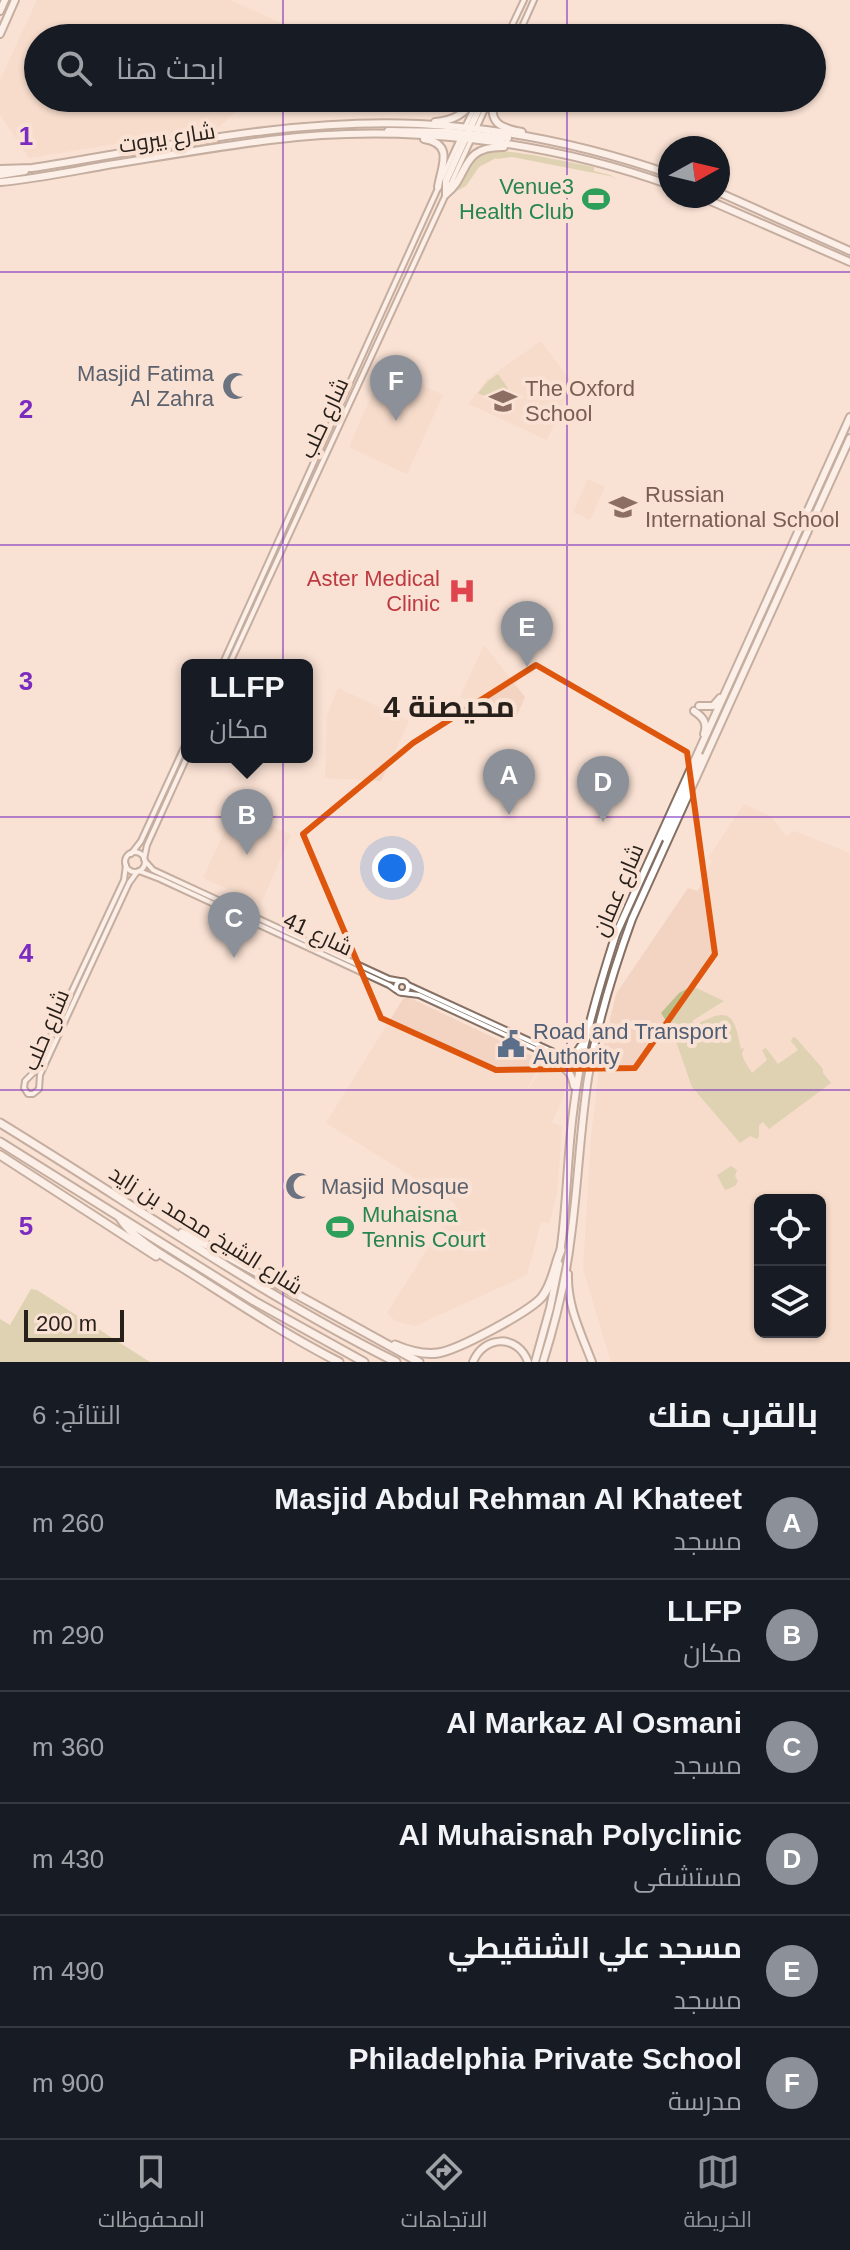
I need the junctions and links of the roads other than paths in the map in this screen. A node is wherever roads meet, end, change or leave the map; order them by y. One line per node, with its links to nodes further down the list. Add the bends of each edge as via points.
1 (5, 0): 5 (main road)
2 (15, 0): 8 (main road)
3 (524, 0): 6 (street)
4 (534, 0): 7 (street)
5 (0, 11)
6 (513, 24)
7 (523, 24)
8 (0, 34)
9 (463, 112): 13 (main road)
10 (475, 112): 15 (main road)
11 (483, 112): 15 (street, شارع حلب)
12 (492, 112): 16 (main road, via 499,125)
13 (420, 124): 15 (main road, شارع بيروت); 18 (main road, شارع بيروت, via 273,131)
14 (376, 134): 15 (main road); 23 (main road, شارع بيروت, via 269,140); 24 (main road, via 438,145 445,160)
15 (468, 134): 16 (main road, شارع بيروت); 17 (main road, شارع بيروت); 24 (street, شارع حلب); 25 (main road, via 446,181)
16 (544, 139): 20 (main road, شارع بيروت)
17 (523, 146): 22 (main road, شارع بيروت); 25 (main road, via 479,152)
18 (32, 168): 19 (main road, شارع بيروت); 21 (main road)
19 (0, 169)
20 (658, 170)
21 (0, 175)
22 (658, 181)
23 (0, 182)
24 (438, 187): 33 (street, شارع حلب)
25 (446, 194): 34 (street, شارع حلب)
26 (730, 198): 30 (main road)
27 (728, 208): 28 (main road)
28 (760, 221): 29 (main road); 30 (main road, via 836,256)
29 (748, 223)
30 (850, 257)
31 (850, 417): 35 (main road, شارع عمان)
32 (850, 438): 43 (main road, شارع عمان)
33 (225, 659)
34 (232, 659)
35 (730, 682): 36 (main road, شارع عمان); 38 (main road, via 715,704 696,708 705,725)
36 (716, 713): 38 (main road, شارع عمان); 43 (main road, via 717,722)
37 (181, 754): 40 (street)
38 (698, 754): 49 (main road, شارع عمان, via 620,925)
39 (184, 763): 41 (street)
40 (131, 854): 41 (street, via 139,853); 42 (street)
41 (144, 860): 44 (street); 45 (street, شارع 41, via 153,870)
42 (126, 865): 44 (street); 44 (street, شارع حلب, via 124,880 36,1069 24,1083 28,1094 39,1089 40,1075)
43 (657, 865): 52 (main road, شارع عمان, via 621,948)
44 (138, 871): 47 (street, شارع 41)
45 (400, 981): 46 (street); 47 (street)
46 (408, 985): 48 (street); 51 (street)
47 (396, 990): 48 (street)
48 (403, 993): 50 (street, via 419,995)
49 (589, 1024): 51 (main road, via 579,1051); 52 (main road, شارع عمان)
50 (546, 1055): 52 (street); 53 (main road, via 569,1072)
51 (565, 1057): 52 (street)
52 (584, 1067): 53 (main road, شارع عمان); 59 (main road, شارع عمان, via 589,1077)
53 (575, 1095): 59 (main road, شارع عمان)
54 (0, 1123): 58 (highway, شارع الشيخ محمد بن زايد)
55 (0, 1142): 57 (highway, شارع الشيخ محمد بن زايد)
56 (0, 1155): 60 (highway)
57 (118, 1216): 60 (highway, via 130,1231); 63 (highway, شارع الشيخ محمد بن زايد)
58 (167, 1228): 61 (highway); 64 (highway, شارع الشيخ محمد بن زايد)
59 (565, 1252): 61 (highway, via 534,1304 460,1345 423,1353); 68 (main road, شارع عمان); 69 (main road, شارع عمان, via 558,1308); 70 (main road, via 570,1304)
60 (208, 1285): 62 (highway)
61 (381, 1340): 65 (highway)
62 (336, 1362)
63 (364, 1362)
64 (396, 1362)
65 (419, 1362)
66 (473, 1362): 67 (main road, via 483,1347 500,1341 517,1346)
67 (528, 1362)
68 (535, 1362)
69 (543, 1362)
70 (592, 1362)

